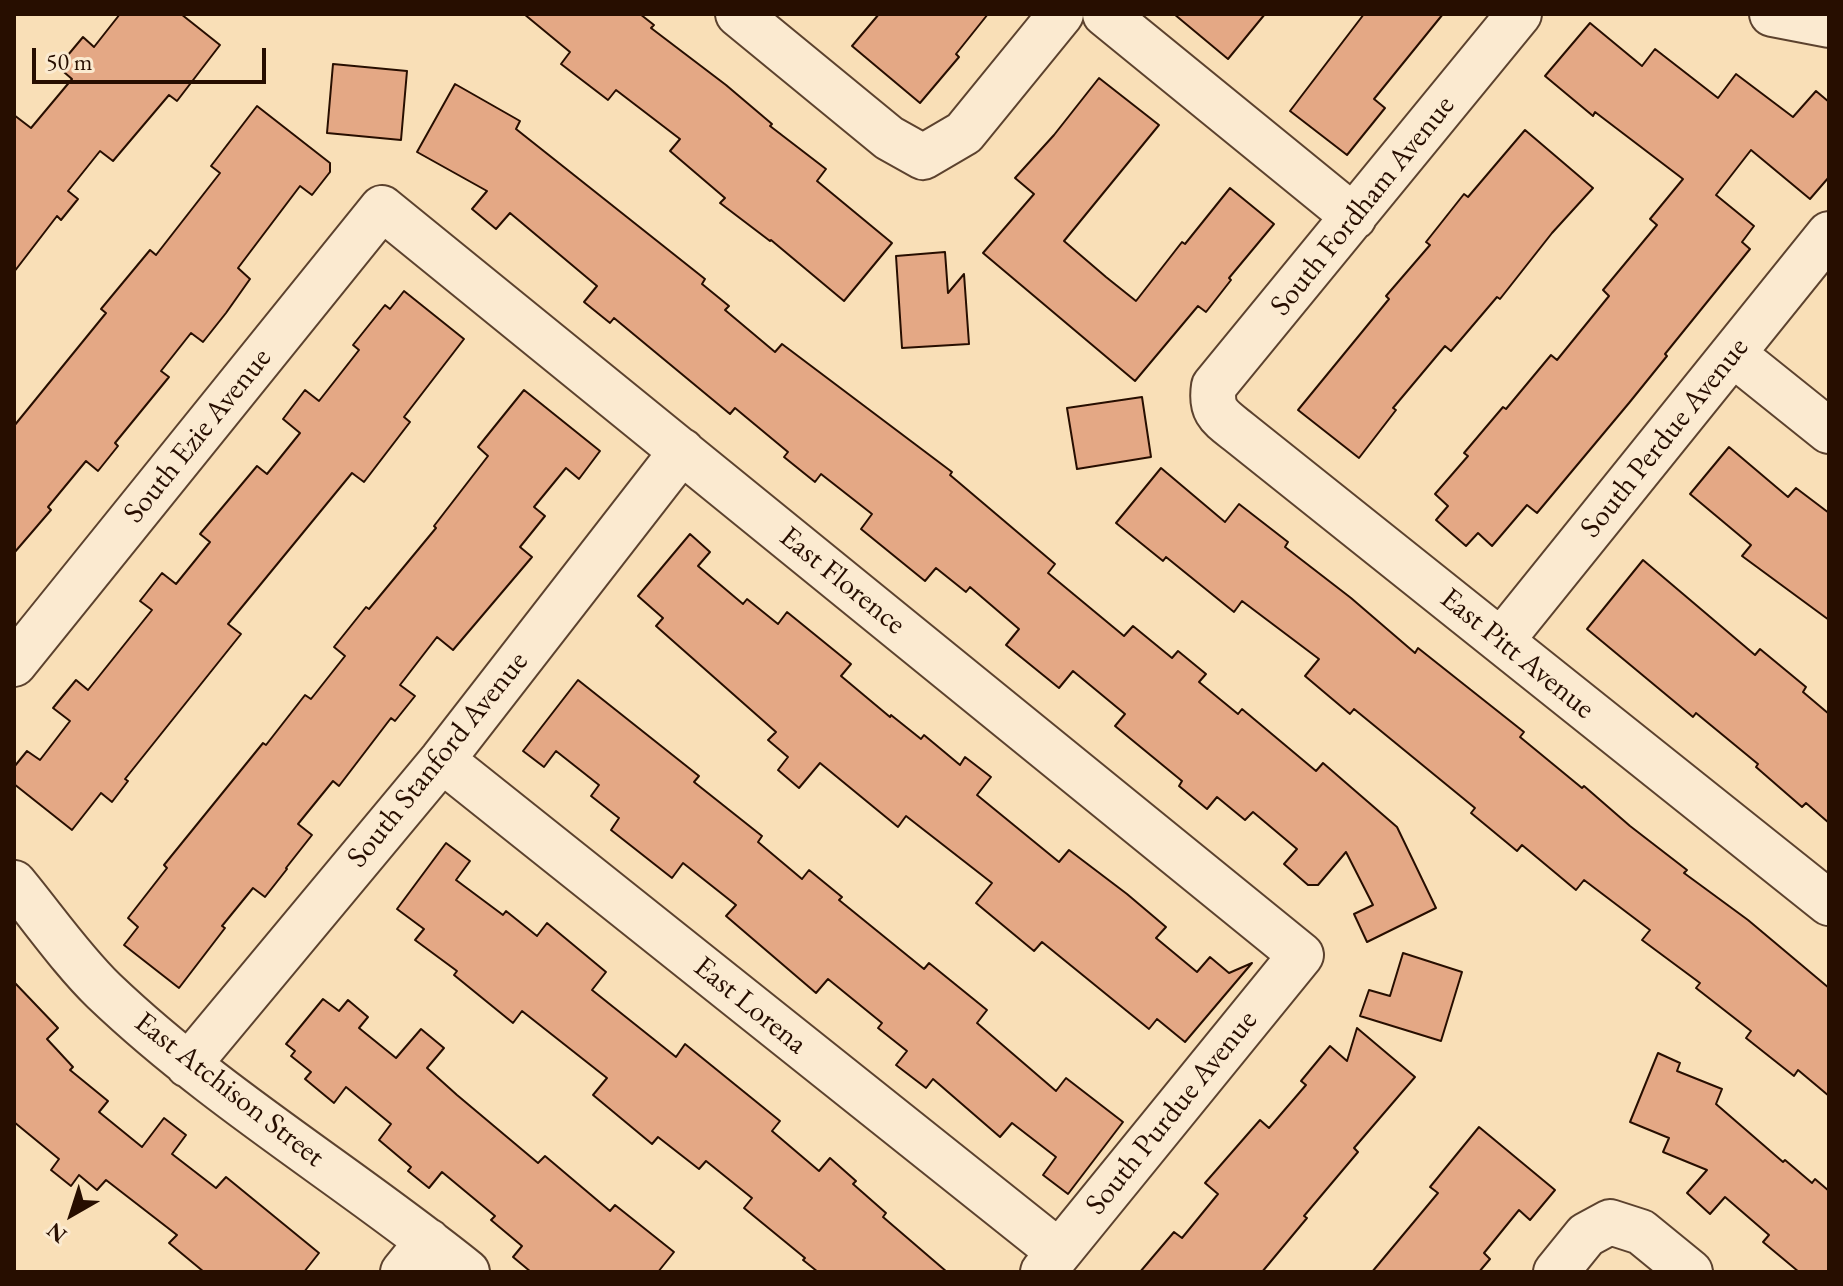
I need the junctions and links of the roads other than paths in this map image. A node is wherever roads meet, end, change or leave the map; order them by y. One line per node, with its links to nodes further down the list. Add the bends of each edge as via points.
1 (738, 14): 2 (street, via 889,138 923,157 964,133)
2 (1061, 14)
3 (1105, 14): 8 (street)
4 (1519, 14): 8 (street, South Fordham Avenue)
5 (1772, 14): 6 (street)
6 (1829, 25)
7 (382, 208): 13 (street, East Florence); 15 (street, South Ezie Avenue)
8 (1354, 217): 11 (street, South Fordham Avenue, via 1214,386)
9 (1829, 234): 10 (street, South Perdue Avenue)
10 (1733, 354): 12 (street); 14 (street, South Perdue Avenue)
11 (1212, 400): 14 (street, East Pitt Avenue, via 1218,415)
12 (1829, 431)
13 (682, 451): 16 (street, South Stanford Avenue); 19 (street, East Florence)
14 (1501, 641): 18 (street, East Pitt Avenue)
15 (14, 664)
16 (442, 760): 20 (street, South Stanford Avenue); 22 (street, East Lorena)
17 (14, 883): 20 (street, East Atchison Street, via 102,989)
18 (1829, 903)
19 (1301, 955): 22 (street, South Purdue Avenue)
20 (188, 1065): 21 (street, East Atchison Street)
21 (416, 1256): 23 (street, East Atchison Street)
22 (1051, 1262)
23 (467, 1272)
24 (1556, 1272): 25 (street, via 1586,1235 1610,1222 1641,1232)
25 (1690, 1272)

